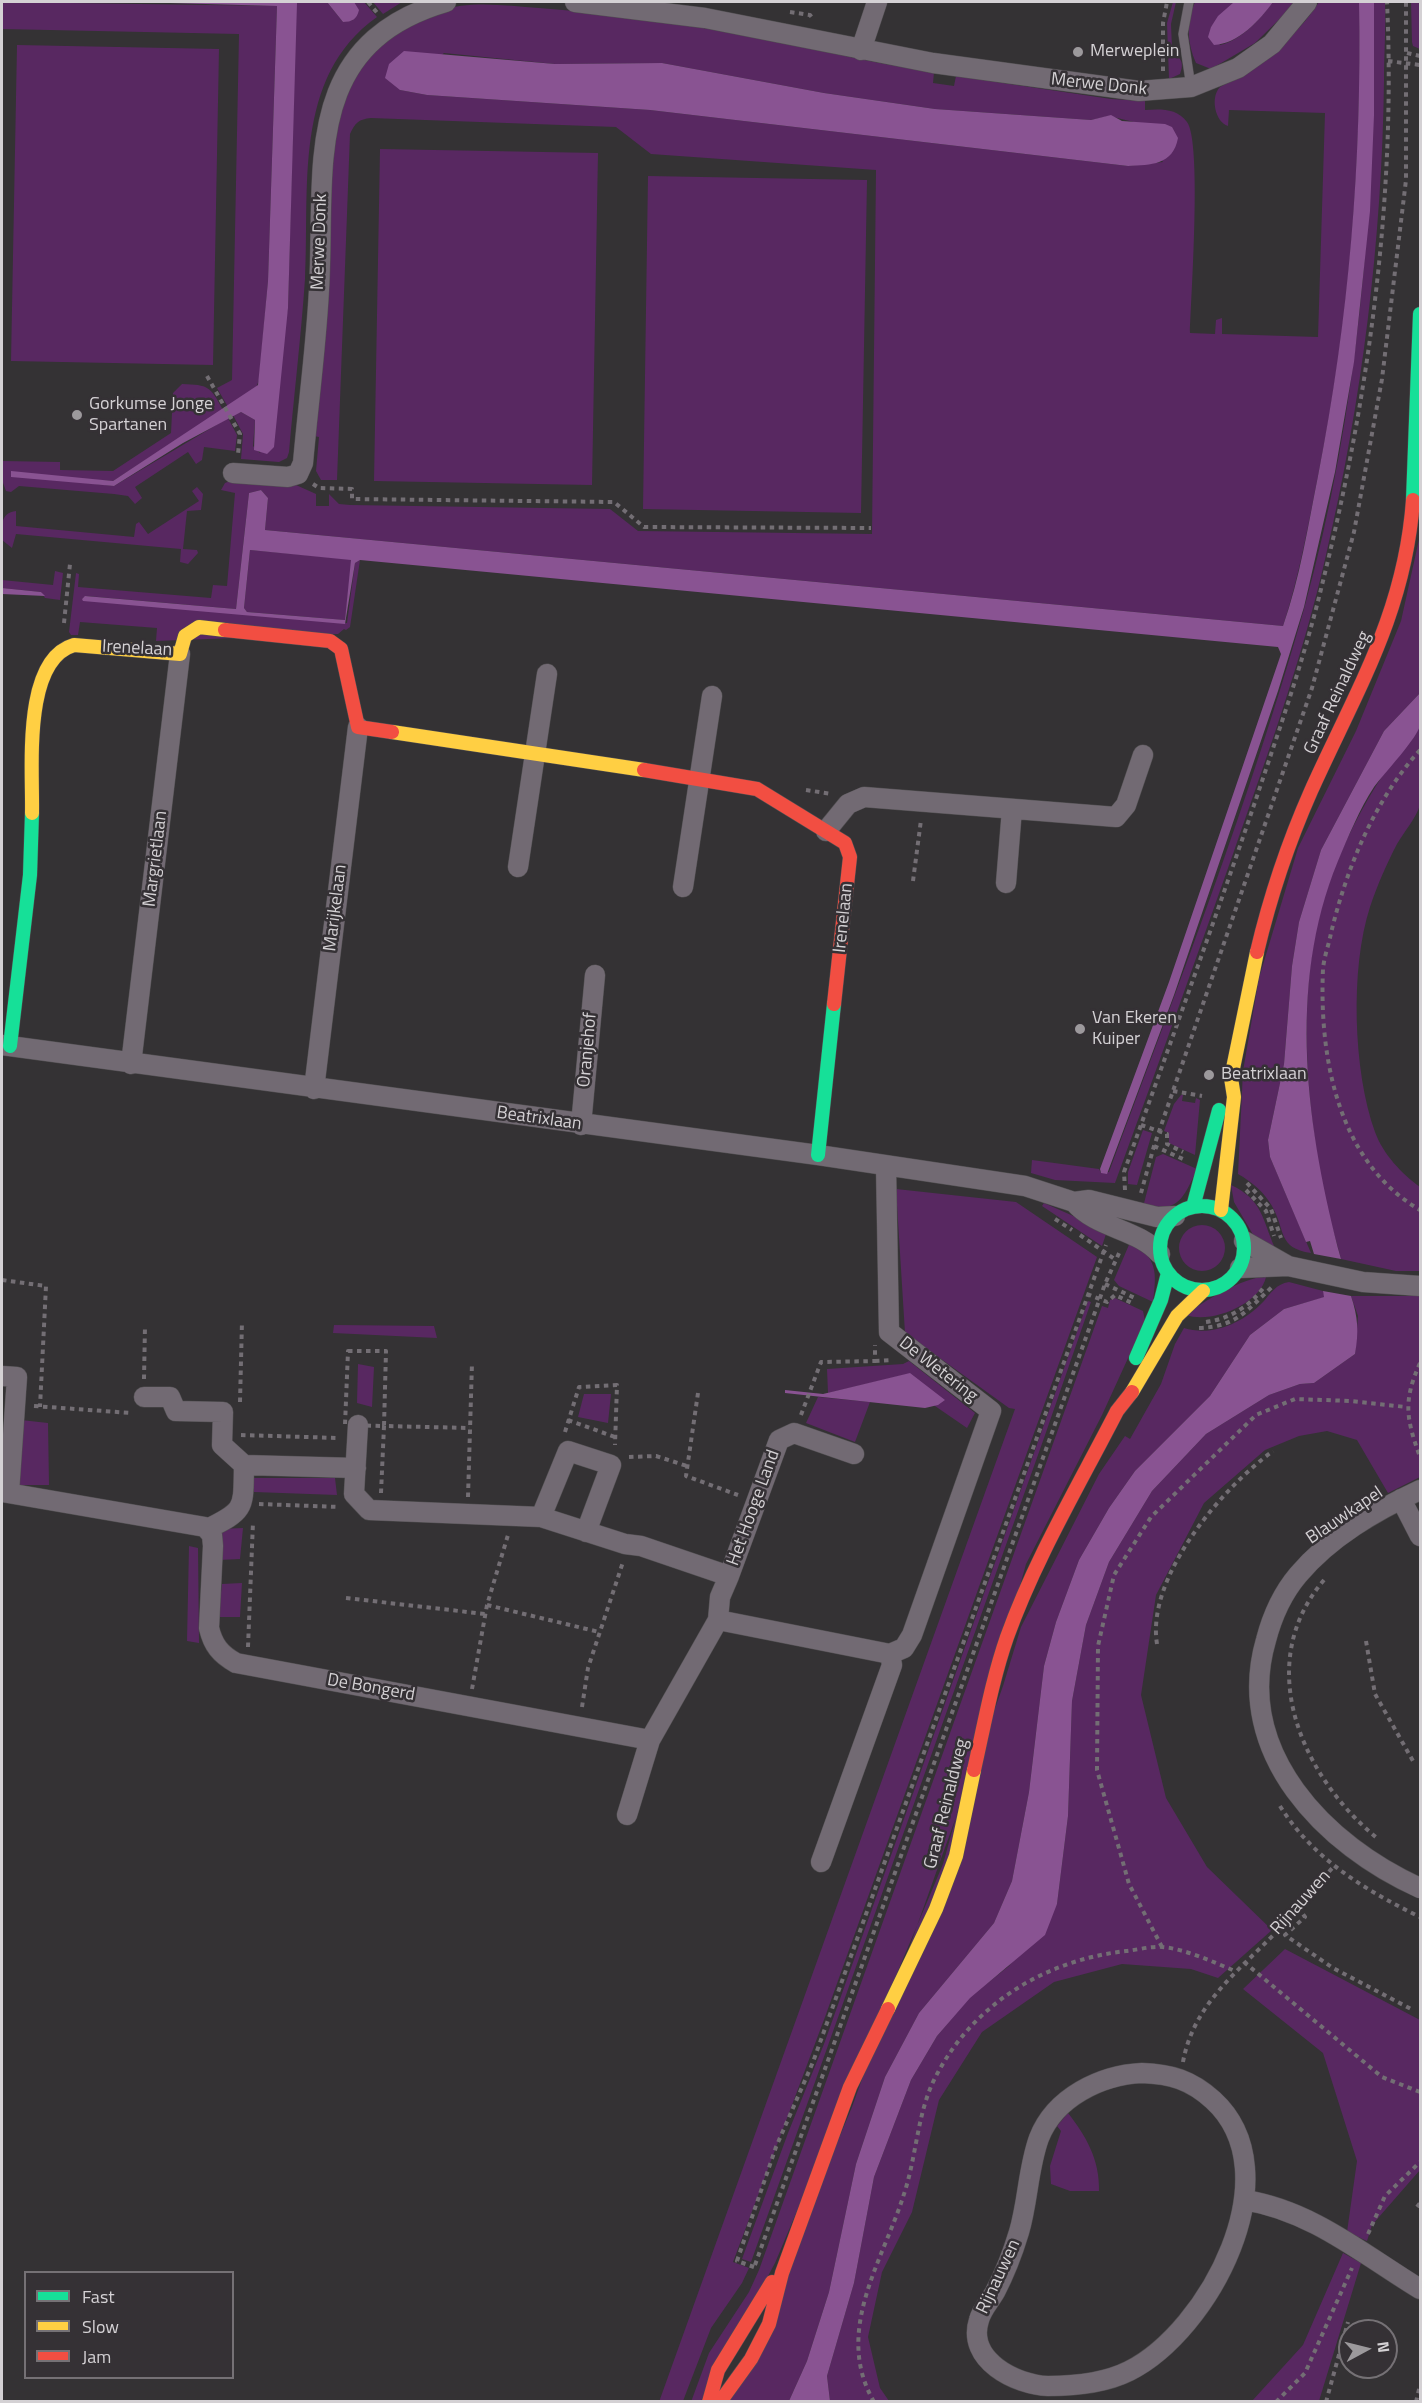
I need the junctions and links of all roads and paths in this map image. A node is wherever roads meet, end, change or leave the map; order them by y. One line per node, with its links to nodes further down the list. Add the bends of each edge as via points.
1 (446, 2): 19 (street, Merwe Donk, via 421,9 389,27 348,71 333,101 324,149 319,291 303,463)
2 (575, 2): 8 (street, Merwe Donk, via 752,25)
3 (877, 2): 8 (street)
4 (1167, 2): 14 (path, via 1163,23)
5 (1189, 2): 13 (lane, via 1183,34)
6 (1307, 2): 13 (street, Merwe Donk, via 1287,28 1255,57)
7 (1387, 2): 11 (path)
8 (861, 50): 14 (street, Merwe Donk, via 1094,87)
9 (1407, 53): 10 (path)
10 (1420, 56)
11 (1388, 61): 12 (path); 55 (path, via 1383,202 1374,298 1355,427 1322,588 1245,830 1124,1172 1125,1193)
12 (1420, 65)
13 (1191, 87): 14 (street, Merwe Donk)
14 (1164, 90)
15 (1420, 314): 41 (main road, Graaf Reinaldweg, via 1418,483 1403,575 1374,665 1282,864 1260,936)
16 (207, 376): 17 (path)
17 (234, 424)
18 (233, 473): 19 (street, via 288,477)
19 (297, 474): 20 (path, via 319,488 352,489 352,499 614,502 644,527)
20 (872, 528)
21 (70, 564): 22 (path)
22 (62, 648): 23 (main road, Irenelaan, via 74,645); 39 (main road, via 52,657 35,701 30,875)
23 (180, 654): 26 (main road, Irenelaan, via 185,636 200,627 330,641 341,649); 40 (street, Margrietlaan)
24 (548, 674): 28 (street)
25 (712, 696): 30 (street)
26 (358, 727): 28 (main road, Irenelaan); 42 (street, Marijkelaan)
27 (1420, 750): 53 (path, via 1382,801 1357,852 1323,967 1326,1037 1344,1124 1377,1176 1401,1199)
28 (537, 753): 30 (main road, Irenelaan); 34 (street)
29 (1143, 755): 32 (street, via 1126,805 1116,817)
30 (700, 778): 33 (main road, Irenelaan, via 758,789); 37 (street)
31 (924, 801): 32 (street); 33 (street, via 857,798); 35 (path)
32 (1012, 809): 36 (street)
33 (826, 831): 47 (main road, Irenelaan, via 845,843 850,857)
34 (518, 867)
35 (913, 881)
36 (1006, 883)
37 (683, 887)
38 (595, 975): 45 (street, Oranjehof)
39 (6, 1045): 40 (street, Beatrixlaan)
40 (131, 1064): 42 (street, Beatrixlaan)
41 (1231, 1078): 49 (main road, Graaf Reinaldweg, via 1224,1086); 50 (main road, Graaf Reinaldweg, via 1234,1096)
42 (314, 1089): 45 (street, Beatrixlaan)
43 (1173, 1091): 44 (path, via 1203,1096)
44 (1206, 1093)
45 (581, 1125): 47 (street, Beatrixlaan)
46 (1154, 1146): 49 (path)
47 (818, 1155): 48 (street, Beatrixlaan)
48 (886, 1166): 55 (street, Beatrixlaan, via 1025,1186 1074,1202 1089,1200); 71 (street, De Wetering)
49 (1204, 1169): 51 (main road, Graaf Reinaldweg)
50 (1225, 1178): 52 (main road, Graaf Reinaldweg); 57 (path, via 1245,1189 1260,1204)
51 (1192, 1207): 52 (main road); 54 (main road)
52 (1221, 1210): 56 (main road, via 1238,1225)
53 (1420, 1210)
54 (1174, 1216): 55 (street, Beatrixlaan); 58 (main road, via 1163,1233)
55 (1116, 1217): 58 (street, Beatrixlaan); 144 (path, via 825,2029 776,2147 737,2261)
56 (1244, 1241): 59 (main road); 60 (street)
57 (1276, 1241)
58 (1160, 1254): 61 (main road)
59 (1240, 1268): 60 (street); 65 (main road, via 1227,1283)
60 (1288, 1271): 64 (street); 67 (path, via 1277,1274 1249,1305 1224,1318 1199,1322); 70 (path, via 1252,1308 1235,1319 1210,1327)
61 (1168, 1273): 65 (main road, via 1180,1284); 66 (main road, Graaf Reinaldweg)
62 (2, 1280): 79 (path, via 46,1286)
63 (1105, 1284): 66 (path)
64 (1420, 1286)
65 (1203, 1291): 67 (main road, Graaf Reinaldweg)
66 (1157, 1308): 82 (main road, Graaf Reinaldweg, via 1119,1395)
67 (1177, 1317): 82 (main road, Graaf Reinaldweg, via 1139,1383)
68 (242, 1321): 80 (path)
69 (145, 1326): 76 (path)
70 (1192, 1327)
71 (890, 1332): 77 (path, via 875,1338 875,1360 821,1362); 120 (street, De Wetering, via 991,1411 912,1635 904,1648)
72 (472, 1362): 85 (path)
73 (1420, 1363): 81 (path)
74 (2, 1376): 78 (street, via 17,1377)
75 (698, 1393): 95 (path)
76 (144, 1397): 79 (path, via 143,1413); 86 (street, via 170,1397 176,1411 223,1412)
77 (806, 1402)
78 (15, 1406): 79 (path); 98 (street)
79 (40, 1407)
80 (240, 1407)
81 (1406, 1407): 92 (path); 135 (path, via 1295,1399 1256,1415 1151,1517 1114,1575 1098,1646 1097,1770 1129,1884)
82 (1117, 1411): 145 (main road, Graaf Reinaldweg, via 1038,1561 1019,1607 990,1697 956,1856 936,1909 850,2087)
83 (568, 1420): 88 (path); 88 (path, via 579,1387 617,1385); 89 (path)
84 (384, 1426): 85 (path); 87 (path); 87 (path, via 386,1351 348,1351 345,1425); 103 (path)
85 (470, 1428): 104 (path)
86 (233, 1431): 87 (path); 94 (street, via 222,1445)
87 (357, 1432): 96 (street)
88 (615, 1437): 93 (path)
89 (568, 1450): 93 (street); 106 (street)
90 (1273, 1451): 119 (path, via 1224,1497 1188,1545 1162,1595 1155,1627)
91 (854, 1454): 100 (street, Het Hooge Land, via 794,1433 779,1440)
92 (1420, 1456)
93 (613, 1459): 95 (path, via 656,1456); 108 (street)
94 (244, 1465): 96 (street); 101 (street)
95 (687, 1466): 100 (path, via 688,1478)
96 (356, 1468): 102 (street, via 354,1494)
97 (1420, 1490): 99 (street, Blauwkapel)
98 (5, 1493): 107 (street, via 201,1524)
99 (1401, 1499): 109 (street, Blauwkapel); 129 (street, Blauwkapel, via 1336,1539 1297,1576 1282,1598 1262,1653 1262,1715 1275,1757 1302,1802)
100 (756, 1502): 111 (street, Het Hooge Land)
101 (249, 1503): 102 (path, via 350,1508); 107 (street); 121 (path)
102 (362, 1503): 103 (street, Het Hooge Land, via 369,1510)
103 (381, 1510): 104 (street, Het Hooge Land)
104 (467, 1512): 105 (street, Het Hooge Land)
105 (514, 1515): 106 (street, Het Hooge Land); 114 (path)
106 (542, 1517): 108 (street, Het Hooge Land)
107 (207, 1529): 121 (street, De Bongerd, via 213,1546 211,1639 222,1654)
108 (586, 1532): 110 (street, Het Hooge Land)
109 (1420, 1536)
110 (630, 1545): 111 (street, Het Hooge Land, via 641,1545); 117 (path)
111 (729, 1576): 116 (street, via 720,1598)
112 (1326, 1577): 128 (path, via 1308,1600 1292,1635 1288,1663 1290,1697 1310,1756 1343,1805)
113 (346, 1598): 115 (path)
114 (487, 1605): 115 (path); 117 (path)
115 (486, 1614): 122 (path)
116 (718, 1620): 120 (street); 124 (street)
117 (599, 1632): 123 (path, via 588,1668)
118 (1366, 1641): 125 (path, via 1375,1694)
119 (1157, 1644)
120 (890, 1654): 130 (street, via 892,1665)
121 (247, 1666): 122 (street, De Bongerd)
122 (469, 1706): 123 (street, De Bongerd)
123 (579, 1726): 124 (street, De Bongerd)
124 (650, 1740): 127 (street)
125 (1413, 1761)
126 (1276, 1799): 131 (path, via 1297,1830)
127 (627, 1815)
128 (1382, 1842)
129 (1350, 1848): 131 (path, Rijnauwen); 132 (street, Blauwkapel, via 1384,1871)
130 (821, 1863)
131 (1334, 1866): 133 (path, Rijnauwen); 134 (path, via 1370,1891)
132 (1420, 1888)
133 (1298, 1907): 136 (path, Rijnauwen); 138 (path, via 1305,1917 1285,1935 1333,1968)
134 (1420, 1917)
135 (1162, 1947): 137 (path); 151 (path, via 1090,1956 1053,1967 1002,1999 950,2053 925,2104 905,2193 864,2298 857,2335 867,2390)
136 (1244, 1962): 137 (path, Rijnauwen); 140 (path, via 1382,2077)
137 (1236, 1971): 139 (path, Rijnauwen, via 1203,2009 1185,2053)
138 (1411, 2009)
139 (1181, 2078): 142 (street, Rijnauwen, via 1205,2093 1232,2123 1244,2155); 142 (street, Rijnauwen, via 1143,2073 1110,2078 1083,2090 1047,2122 1035,2155 1019,2232 1000,2281 978,2322 981,2348 988,2360 1014,2378 1048,2386 1088,2383 1142,2363 1186,2324 1208,2294 1231,2247)
140 (1420, 2092)
141 (1420, 2162): 143 (path, via 1385,2196)
142 (1244, 2200): 143 (street, via 1309,2219)
143 (1360, 2251): 146 (street); 152 (path, via 1305,2373)
144 (754, 2267)
145 (782, 2273): 149 (main road, Graaf Reinaldweg, via 733,2342 718,2370); 150 (main road, Graaf Reinaldweg, via 781,2289 755,2350)
146 (1420, 2289)
147 (1338, 2358): 153 (path)
148 (1420, 2385): 154 (path)
149 (709, 2402)
150 (720, 2402)
151 (874, 2402)
152 (1276, 2402)
153 (1326, 2402)
154 (1416, 2402)

